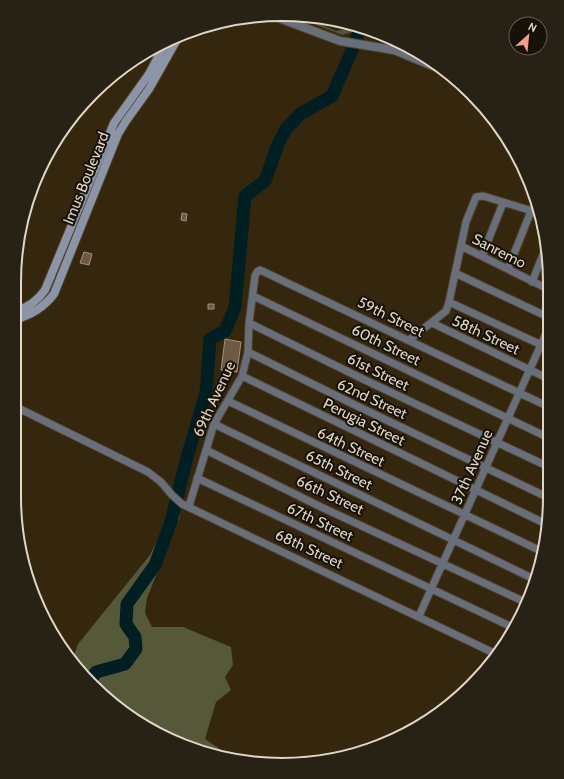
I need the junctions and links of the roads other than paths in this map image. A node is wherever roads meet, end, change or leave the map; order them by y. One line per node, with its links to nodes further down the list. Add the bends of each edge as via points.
1 (288, 21): 4 (street, via 340,41 394,50)
2 (174, 45): 20 (main road, Imus Boulevard, via 149,89 118,134 54,294 37,311)
3 (161, 51): 18 (main road, Imus Boulevard, via 149,74 114,123 45,290 40,298)
4 (420, 60)
5 (503, 203): 6 (street); 8 (street, via 483,196 476,197 466,222); 9 (street)
6 (530, 211): 7 (street); 11 (street)
7 (533, 212)
8 (461, 246): 9 (street, Sanremo); 12 (street)
9 (482, 256): 11 (street, Sanremo)
10 (542, 258): 14 (street)
11 (508, 269): 14 (street, Sanremo)
12 (455, 273): 17 (street); 19 (street)
13 (255, 276): 16 (street, 69th Avenue); 23 (street, 59th Street, via 257,272 264,270)
14 (532, 282): 15 (street, Sanremo)
15 (543, 287)
16 (253, 296): 21 (street, 69th Avenue); 34 (street, 60th Street)
17 (449, 302): 22 (street, via 446,311); 25 (street)
18 (21, 309)
19 (543, 316)
20 (21, 317)
21 (249, 322): 26 (street, 69th Avenue); 37 (street, 61st Street)
22 (432, 323): 23 (street); 27 (street, 58th Street)
23 (409, 340): 30 (street, 59th Street)
24 (543, 340): 25 (street, 37th Avenue)
25 (541, 345): 27 (street, 37th Avenue)
26 (248, 352): 28 (street, 69th Avenue); 40 (street, 62nd Street)
27 (529, 370): 29 (street, 58th Street); 30 (street, 37th Avenue)
28 (242, 376): 31 (street, 69th Avenue); 42 (street, Perugia Street)
29 (543, 377)
30 (520, 393): 32 (street, 59th Street); 34 (street, 37th Avenue)
31 (228, 401): 35 (street, 69th Avenue); 45 (street, 64th Street)
32 (543, 404)
33 (21, 409): 44 (street, 68th Street, via 148,472 178,501)
34 (508, 418): 36 (street, 60th Street); 37 (street, 37th Avenue)
35 (214, 424): 38 (street, 69th Avenue); 47 (street, 65th Street)
36 (543, 435)
37 (497, 443): 39 (street, 61st Street); 40 (street, 37th Avenue)
38 (206, 450): 41 (street, 69th Avenue); 49 (street, 66th Street)
39 (543, 464)
40 (486, 467): 42 (street, 37th Avenue); 43 (street, 62nd Street)
41 (198, 478): 44 (street, 69th Avenue); 51 (street, 67th Street)
42 (476, 491): 45 (street, 37th Avenue); 46 (street, Perugia Street)
43 (543, 495)
44 (189, 506): 53 (street, 68th Street)
45 (465, 514): 47 (street, 37th Avenue); 48 (street, 64th Street)
46 (542, 522)
47 (454, 539): 49 (street, 37th Avenue); 50 (street, 65th Street)
48 (538, 549)
49 (443, 563): 51 (street, 37th Avenue); 52 (street, 66th Street)
50 (530, 577)
51 (432, 589): 53 (street, 37th Avenue); 54 (street, 67th Street)
52 (521, 600)
53 (419, 616): 55 (street, 68th Street)
54 (509, 626)
55 (492, 652)

